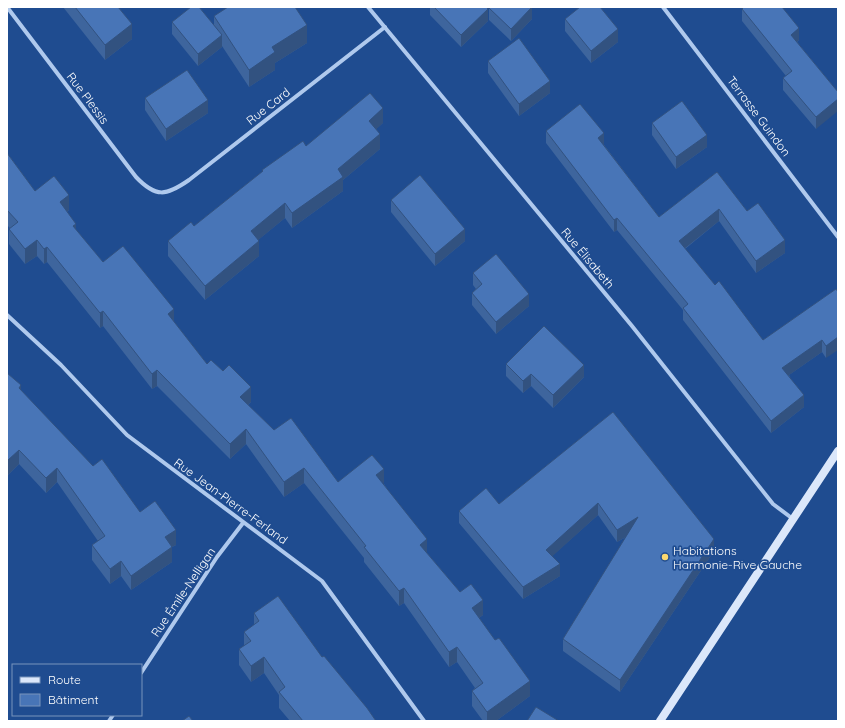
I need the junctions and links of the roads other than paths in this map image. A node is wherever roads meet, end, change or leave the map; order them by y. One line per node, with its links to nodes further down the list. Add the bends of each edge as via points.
1 (368, 7): 4 (street, Rue Élisabeth)
2 (663, 7): 6 (street, Terrasse Guindon)
3 (7, 8): 5 (street, Rue Plessis, via 136,177 147,188)
4 (385, 27): 5 (street, Rue Card, via 189,180 170,192); 9 (street, Rue Élisabeth, via 632,326 773,504)
5 (159, 193)
6 (838, 237)
7 (7, 315): 10 (street, Rue Jean-Pierre-Ferland, via 69,374 122,431)
8 (838, 451): 9 (main road)
9 (793, 519): 13 (main road)
10 (243, 524): 11 (street, Rue Émile-Nelligan, via 217,557); 12 (street, Rue Jean-Pierre-Ferland, via 322,581)
11 (142, 671)
12 (424, 721)
13 (660, 721)

